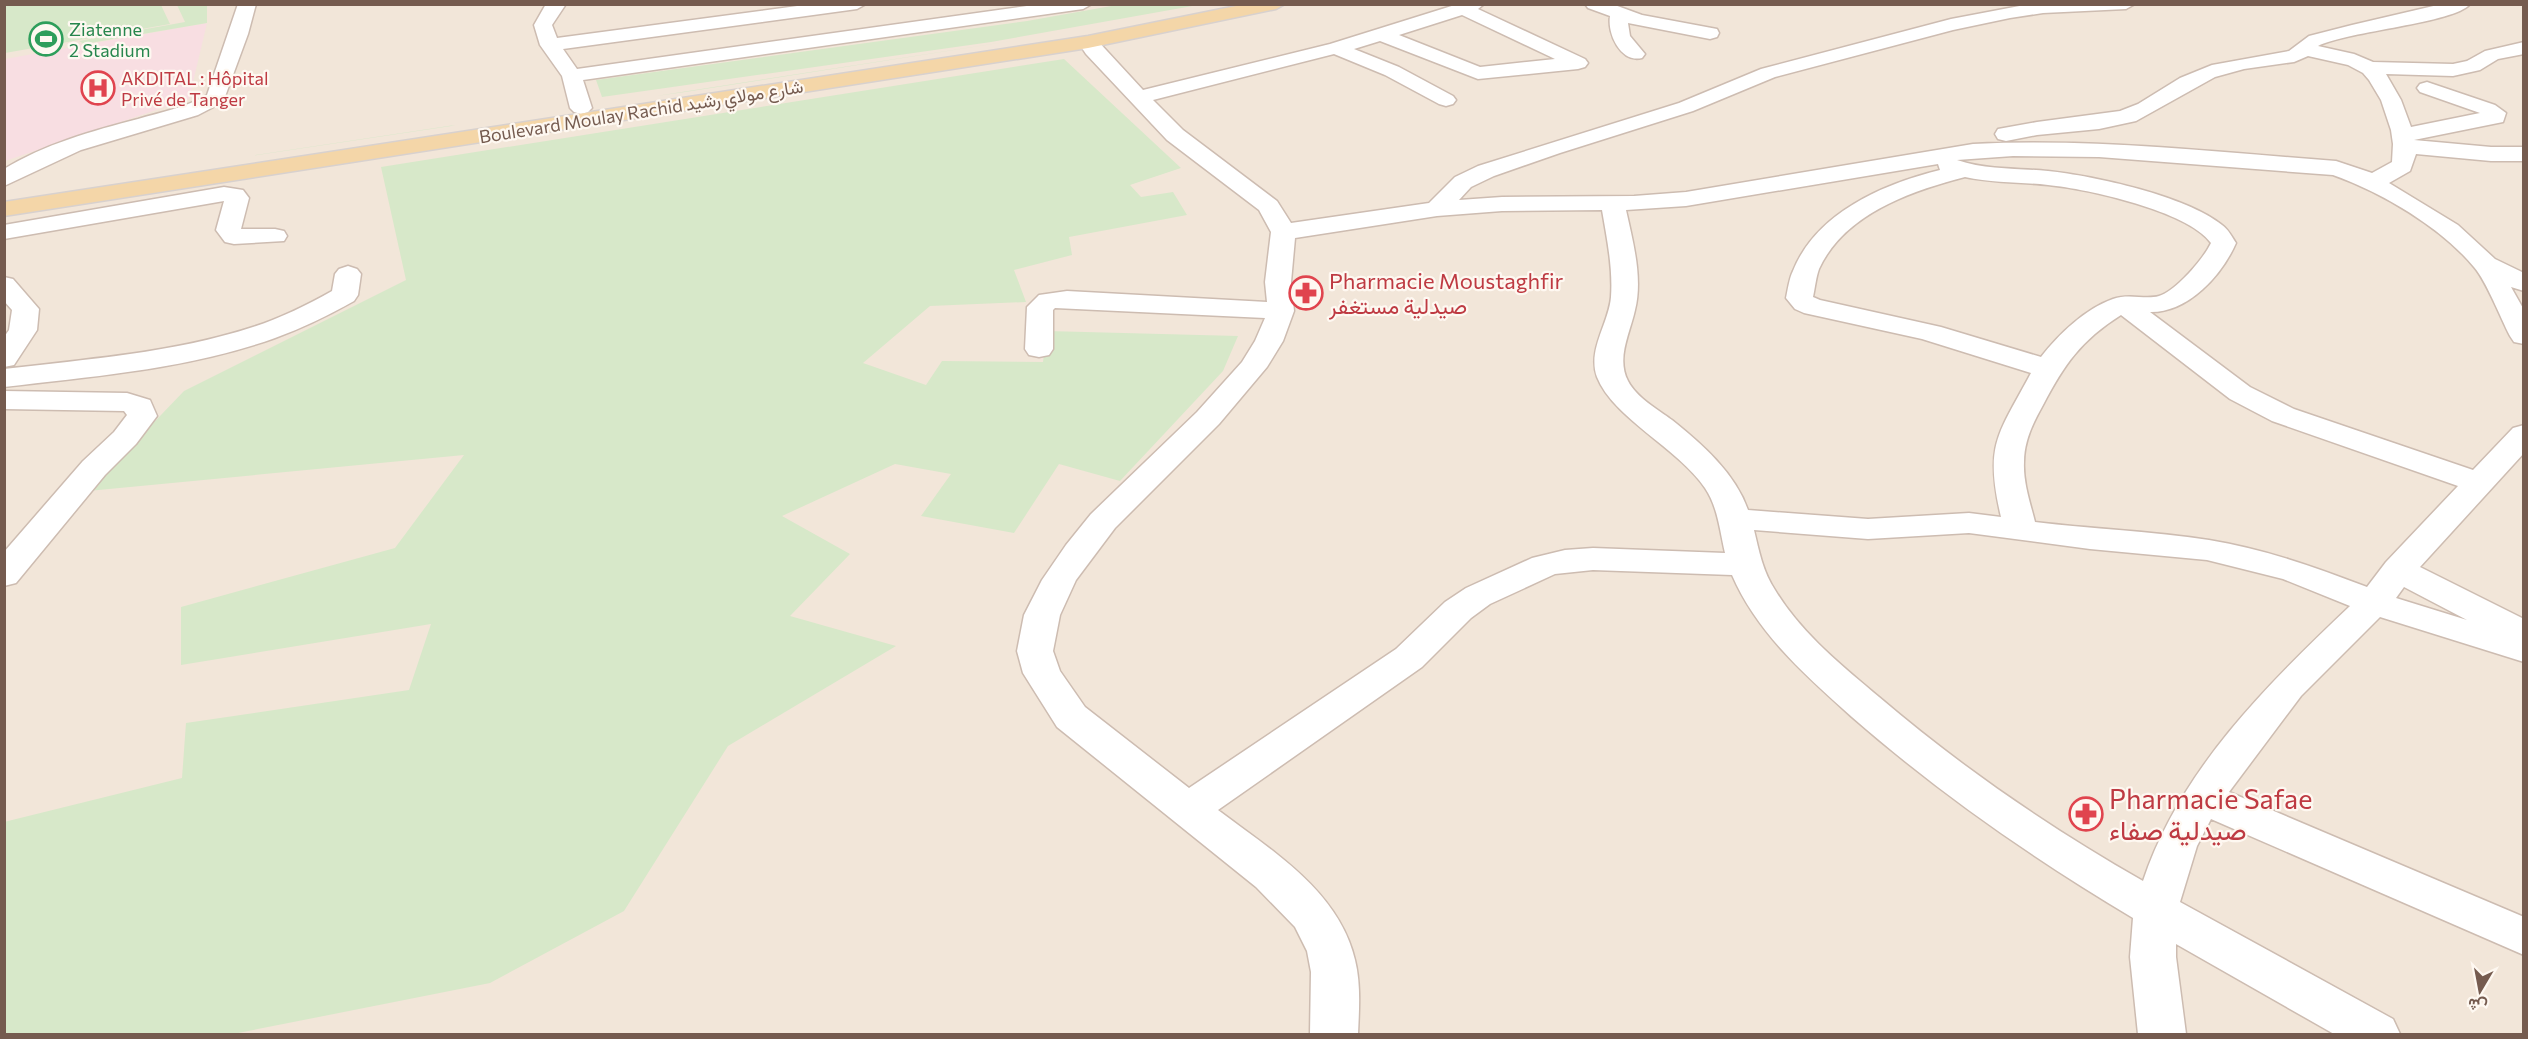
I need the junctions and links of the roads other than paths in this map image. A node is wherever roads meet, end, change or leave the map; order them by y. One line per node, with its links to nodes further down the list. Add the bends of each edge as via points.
1 (247, 4): 33 (street, via 216,98 189,112 48,154)
2 (557, 4): 19 (street, via 543,25)
3 (857, 4): 13 (street)
4 (1083, 4): 12 (street)
5 (1225, 4): 29 (main road, Boulevard Moulay Rachid شارع مولاي رشيد, via 1060,35)
6 (1276, 4): 17 (main road, Boulevard Moulay Rachid شارع مولاي رشيد)
7 (1594, 4): 14 (street)
8 (2126, 4): 10 (street)
9 (2461, 4): 22 (street, via 2425,17 2318,39)
10 (2061, 6): 38 (street, via 1951,25 1768,74 1686,107 1486,171 1463,182)
11 (1469, 7): 16 (street); 16 (street, via 1584,65 1478,73)
12 (1031, 8): 18 (street)
13 (786, 9): 18 (street); 19 (street, via 690,19)
14 (1622, 15): 15 (street); 23 (street, via 1618,18 1621,37)
15 (1710, 33)
16 (1382, 35): 20 (street)
17 (1088, 42): 27 (street); 37 (main road, Boulevard Moulay Rachid شارع مولاي رشيد)
18 (812, 44): 25 (street)
19 (550, 45): 25 (street)
20 (1336, 48): 27 (street); 28 (street, via 1392,71)
21 (2523, 48): 24 (street, via 2453,70)
22 (2303, 49): 24 (street); 32 (street, via 2294,56 2230,66 2198,76 2132,115 2049,125 1987,141)
23 (1635, 54)
24 (2369, 68): 30 (street, via 2394,107)
25 (572, 76): 29 (street)
26 (2427, 88): 30 (street, via 2488,109 2495,117)
27 (1138, 97): 40 (street, via 1175,135 1269,206)
28 (1446, 100)
29 (581, 108): 35 (main road, Boulevard Moulay Rachid شارع مولاي رشيد)
30 (2404, 140): 31 (street, via 2471,153); 34 (street, via 2402,166)
31 (2523, 154)
32 (1969, 161): 34 (street, via 2013,149 2099,150 2308,164 2346,170); 36 (street, via 1930,158 1706,196); 46 (street, via 2148,200 2208,224 2222,237 2222,250 2170,302); 51 (street, via 1870,205 1844,222 1812,258 1801,282 1799,298 1813,306 1963,341)
33 (4, 179)
34 (2373, 182): 42 (street, via 2442,225)
35 (4, 195)
36 (1613, 203): 38 (street); 56 (street, via 1623,255 1624,296 1607,366 1620,390 1709,472 1723,491)
37 (4, 209)
38 (1437, 209): 40 (street)
39 (4, 232): 41 (street, via 224,194 237,198 228,230 234,237)
40 (1283, 232): 47 (street, via 1278,282)
41 (275, 236)
42 (2486, 264): 44 (street); 48 (street)
43 (348, 274): 52 (street, via 345,295 278,330 189,355)
44 (2523, 283)
45 (4, 285): 50 (street, via 26,309 23,330)
46 (2123, 304): 51 (street, via 2106,312 2061,351); 55 (street, via 2240,393 2283,416)
47 (1281, 311): 49 (street, via 1067,299 1040,307); 64 (street, via 1253,367 1208,418 1103,521 1078,552 1042,615 1036,642 1042,673 1071,717)
48 (2523, 336)
49 (1039, 349)
50 (4, 359)
51 (2047, 369): 57 (street, via 2018,423 2009,450 2007,468)
52 (4, 378)
53 (4, 400): 60 (street, via 127,402 139,406 142,416)
54 (2523, 434): 55 (street)
55 (2481, 483): 59 (street)
56 (1735, 519): 57 (street, via 1853,529 1969,523); 58 (street)
57 (2020, 529): 61 (street, via 2207,550 2253,559)
58 (1745, 565): 64 (street, via 1593,559 1544,566 1458,609 1409,658); 65 (street, via 1764,600 1805,653 1902,739 1965,788)
59 (2398, 570): 61 (street); 62 (street)
60 (5, 575)
61 (2374, 603): 62 (street); 63 (street, via 2288,687)
62 (2520, 634)
63 (2203, 798): 65 (street, via 2176,846); 66 (street)
64 (1187, 810): 67 (street, via 1262,866 1304,906 1329,950 1335,986)
65 (2156, 910): 68 (street, via 2153,957); 69 (street)
66 (2523, 937)
67 (1334, 1035)
68 (2162, 1035)
69 (2376, 1035)

